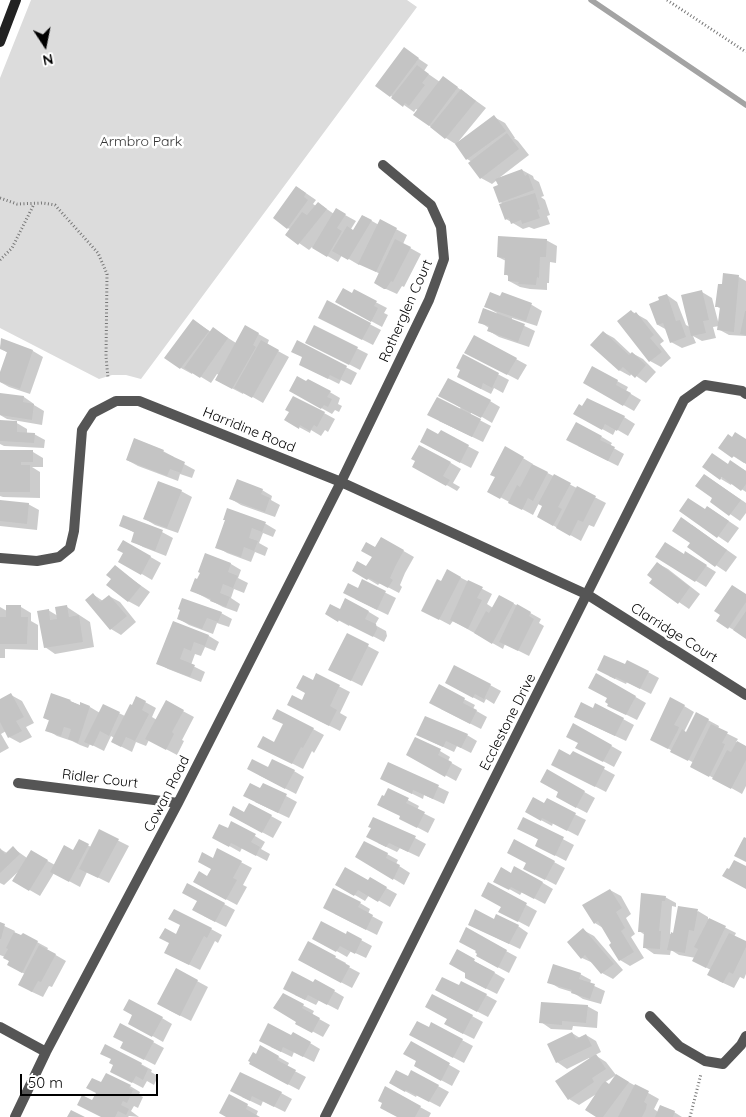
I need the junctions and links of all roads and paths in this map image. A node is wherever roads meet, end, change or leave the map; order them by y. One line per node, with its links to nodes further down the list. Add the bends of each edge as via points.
1 (16, 0): 3 (main road)
2 (667, 0): 4 (path)
3 (0, 42)
4 (746, 52)
5 (383, 165): 11 (street, Rotherglen Court, via 431,205 441,227 444,258 429,300)
6 (0, 198): 7 (path, via 17,204)
7 (34, 204): 8 (path, via 12,248); 9 (path, via 55,205 98,254 107,274)
8 (0, 260)
9 (108, 378)
10 (746, 394): 13 (street, Ecclestone Drive, via 705,385 684,400)
11 (341, 482): 12 (street, Harridine Road, via 139,401 116,401 93,413 82,430 70,548 59,557 37,561); 13 (street, Harridine Road); 16 (street, Cowan Road)
12 (0, 558)
13 (588, 595): 14 (street, Clarridge Court); 23 (street, Ecclestone Drive)
14 (746, 695)
15 (18, 783): 16 (street, Ridler Court)
16 (178, 803): 20 (street, Cowan Road)
17 (650, 1016): 21 (street, via 679,1046)
18 (0, 1027): 20 (street)
19 (746, 1036): 21 (street, via 723,1064)
20 (46, 1052): 22 (street, Cowan Road)
21 (705, 1061): 24 (path)
22 (15, 1117)
23 (325, 1117)
24 (690, 1117)

